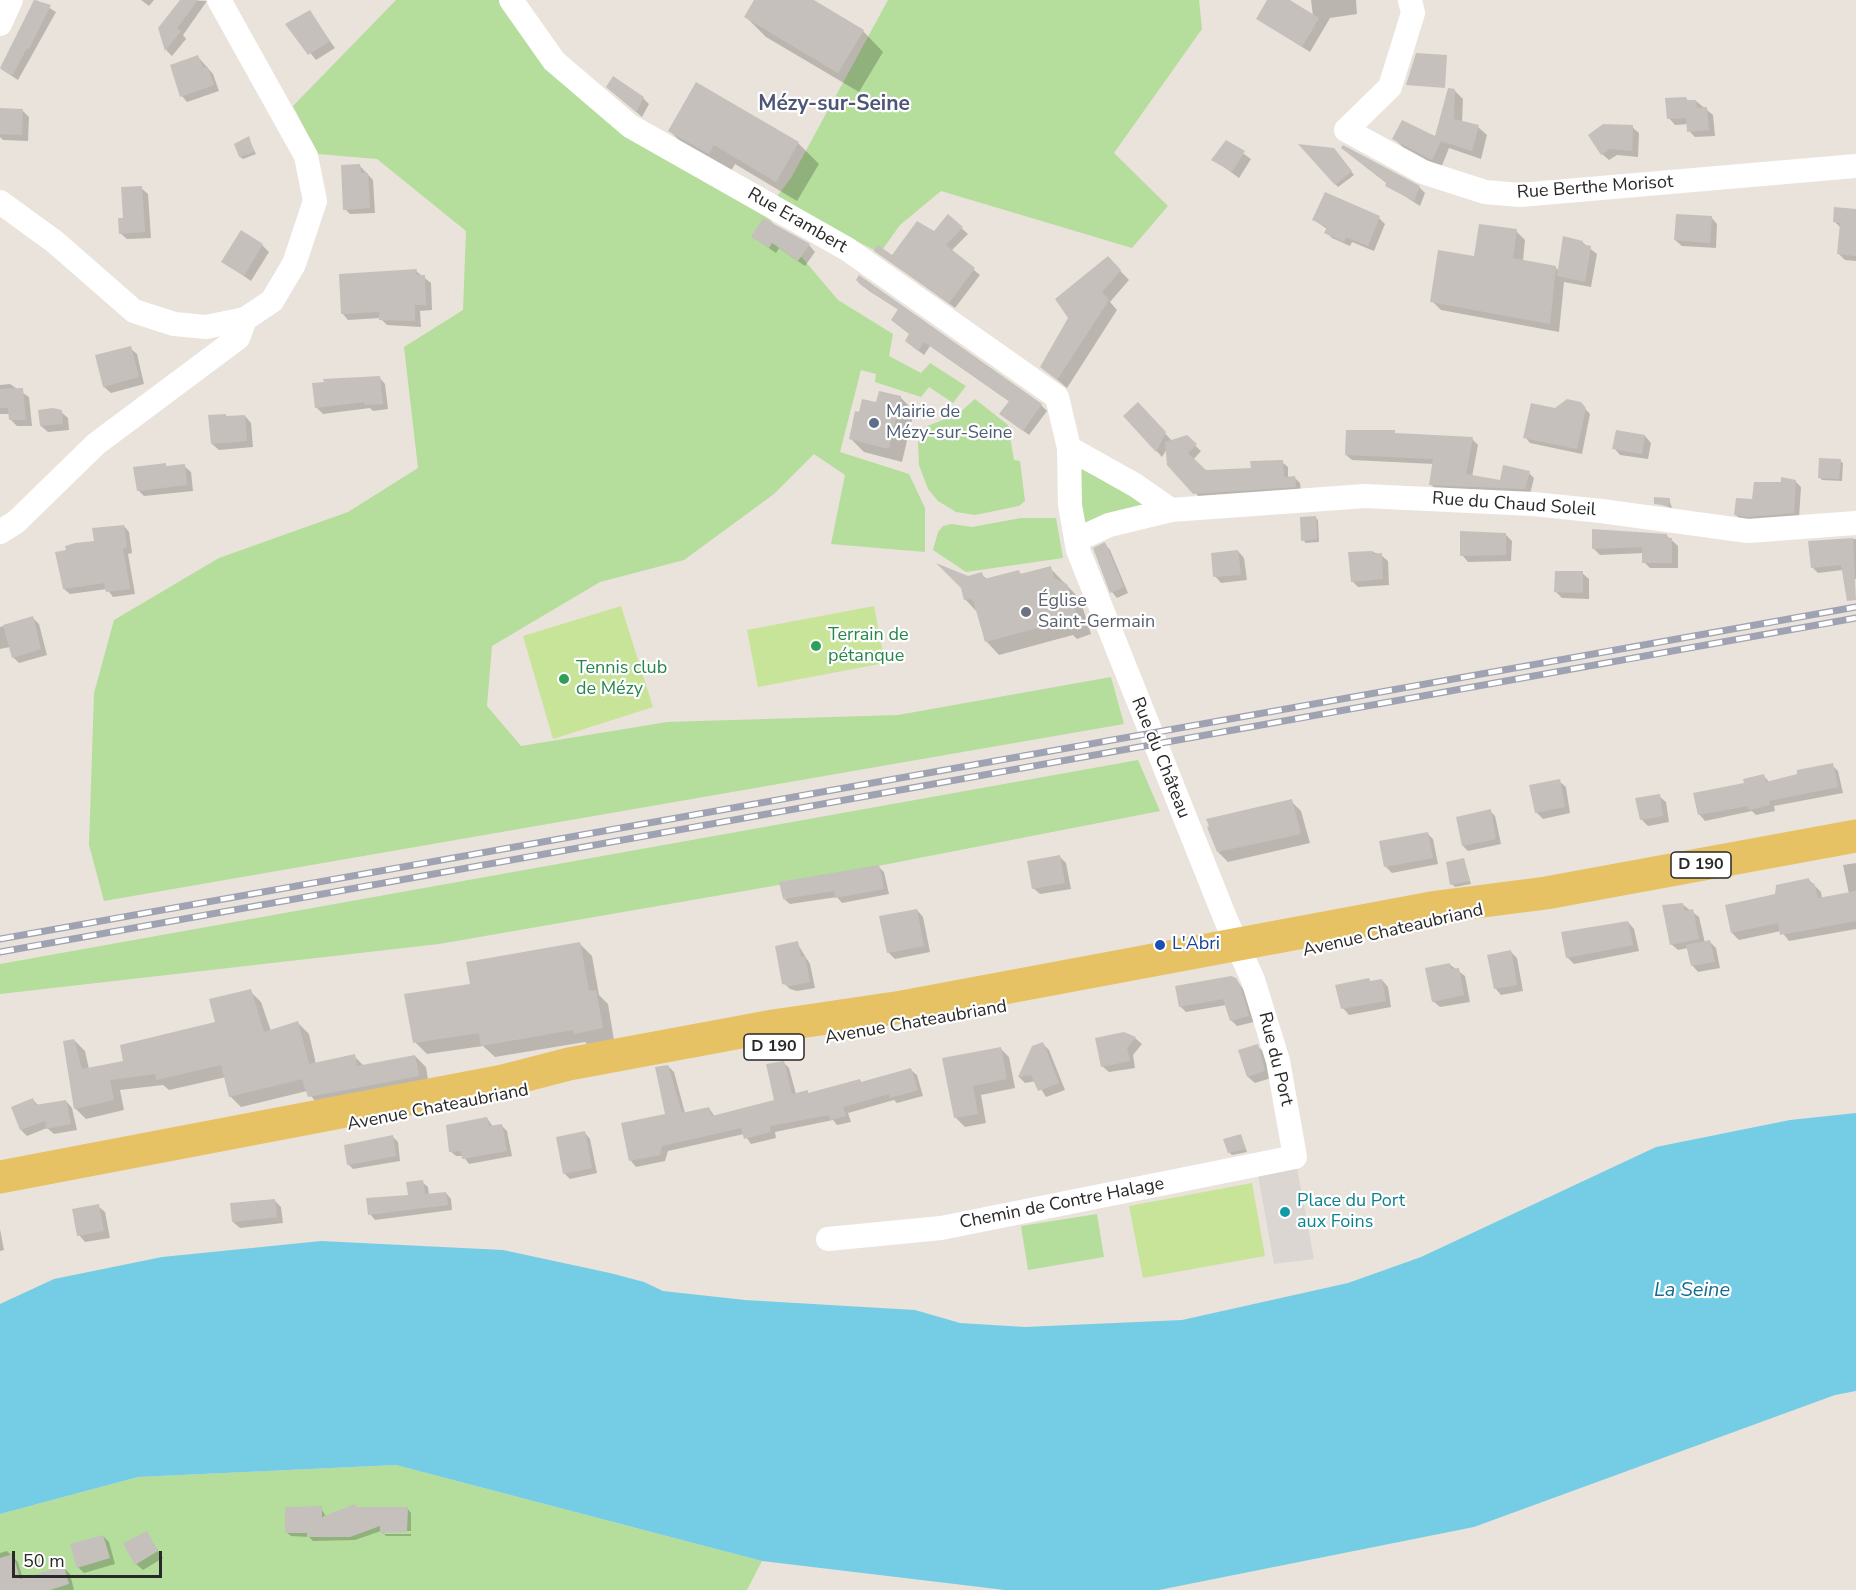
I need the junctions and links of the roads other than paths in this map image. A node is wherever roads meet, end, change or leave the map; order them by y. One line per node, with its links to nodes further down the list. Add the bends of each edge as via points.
1 (11, 0): 5 (street)
2 (219, 0): 8 (street, via 306,156 315,201 288,273 272,301)
3 (511, 0): 9 (street, Rue Erambert, via 555,61 630,126 847,249 1057,397)
4 (1410, 0): 6 (street, Rue Berthe Morisot, via 1413,13 1390,87 1346,130 1423,172 1485,192 1520,195)
5 (0, 24)
6 (1856, 166)
7 (0, 202): 8 (street, via 55,242 134,311 174,324 206,327)
8 (245, 319): 12 (street, via 238,338 96,444 16,522)
9 (1069, 448): 10 (street); 13 (street, Rue Erambert, via 1070,505)
10 (1171, 510): 11 (street, Rue du Chaud Soleil, via 1365,496 1533,504 1748,531); 13 (street, Rue du Chaud Soleil, via 1109,525)
11 (1856, 523)
12 (0, 532)
13 (1077, 545): 15 (street, Rue du Château)
14 (1856, 836): 15 (main road, Avenue Chateaubriand / D 190, via 1546,893 1440,924)
15 (1242, 954): 16 (street, Rue du Port, via 1278,1061); 17 (main road, Avenue Chateaubriand / D 190, via 774,1026); 18 (main road, Avenue Chateaubriand / D 190)
16 (1295, 1157): 19 (street, Chemin de Contre Halage, via 941,1228)
17 (0, 1177)
18 (0, 1190)
19 (828, 1239)

